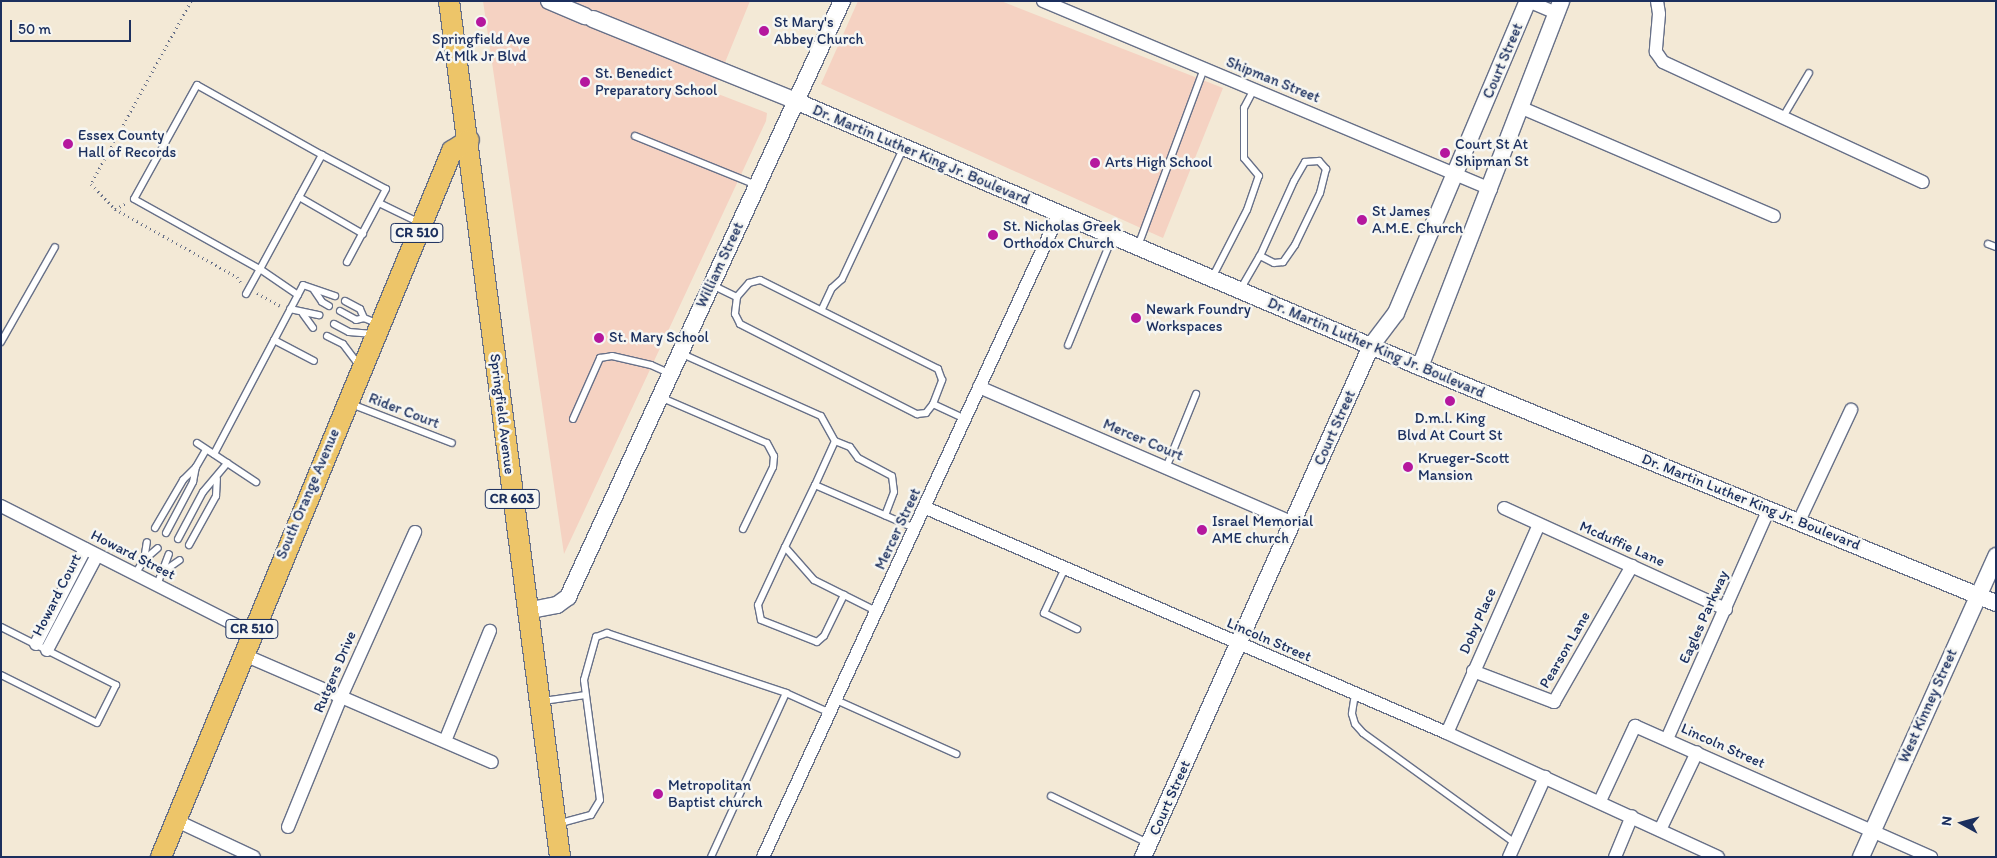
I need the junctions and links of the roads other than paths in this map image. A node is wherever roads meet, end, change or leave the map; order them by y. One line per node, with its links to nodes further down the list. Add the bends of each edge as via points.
1 (449, 1): 15 (main road, Springfield Avenue)
2 (549, 1): 11 (street, Dr. Martin Luther King Jr. Boulevard)
3 (842, 1): 11 (street, William Street)
4 (1043, 1): 8 (street, Shipman Street)
5 (1528, 1): 7 (street); 18 (street, Court Street)
6 (1656, 1): 13 (street, via 1660,14 1658,58)
7 (1559, 7): 12 (street)
8 (1204, 69): 10 (street, Shipman Street); 31 (lane)
9 (1809, 73): 13 (lane)
10 (1254, 89): 18 (street, Shipman Street); 36 (lane, via 1244,108 1244,158 1259,176)
11 (794, 100): 16 (street, Dr. Martin Luther King Jr. Boulevard); 20 (street, William Street)
12 (1522, 108): 21 (street); 25 (street)
13 (1784, 117): 19 (street)
14 (635, 136): 20 (lane)
15 (469, 140): 26 (main road, South Orange Avenue / CR 510, via 452,151); 115 (main road, Springfield Avenue / CR 603)
16 (903, 149): 24 (street, Dr. Martin Luther King Jr. Boulevard); 46 (lane, via 842,279 832,288)
17 (322, 155): 22 (lane); 23 (lane, via 386,189); 35 (lane, via 197,85 134,199)
18 (1456, 173): 21 (street, Shipman Street); 58 (street, Court Street, via 1396,313)
19 (1923, 182)
20 (756, 185): 37 (street, William Street)
21 (1491, 189): 61 (street)
22 (299, 198): 27 (lane); 35 (lane)
23 (379, 203): 26 (lane); 27 (lane)
24 (1059, 214): 28 (street, Dr. Martin Luther King Jr. Boulevard); 64 (street, Mercer Street)
25 (1774, 216)
26 (421, 224): 52 (main road, South Orange Avenue / CR 510)
27 (363, 234): 34 (lane)
28 (1113, 237): 31 (street, Dr. Martin Luther King Jr. Boulevard); 57 (lane)
29 (1988, 244): 32 (lane)
30 (55, 247): 56 (lane)
31 (1138, 247): 36 (street, Dr. Martin Luther King Jr. Boulevard)
32 (1996, 247)
33 (1260, 256): 33 (lane, via 1305,162 1319,161 1326,169 1320,193 1295,244 1283,262 1274,263); 39 (lane)
34 (347, 262)
35 (260, 269): 40 (lane); 41 (lane)
36 (1212, 279): 39 (street, Dr. Martin Luther King Jr. Boulevard)
37 (711, 284): 43 (lane); 59 (street, William Street)
38 (314, 290): 41 (lane, via 303,285); 42 (lane); 45 (lane)
39 (1240, 290): 58 (street, Dr. Martin Luther King Jr. Boulevard)
40 (248, 291)
41 (298, 295): 47 (lane)
42 (335, 296)
43 (737, 297): 46 (lane, via 749,283 757,280); 68 (lane, via 735,314 740,324 918,414 926,413)
44 (345, 301): 52 (lane, via 360,309)
45 (329, 306)
46 (822, 309): 68 (lane, via 938,369 942,380)
47 (290, 310): 49 (lane); 55 (lane)
48 (340, 311): 52 (lane)
49 (303, 314): 50 (lane); 53 (lane)
50 (319, 315)
51 (334, 324): 52 (lane, via 350,332)
52 (373, 326): 62 (main road, South Orange Avenue / CR 510)
53 (313, 328)
54 (327, 336): 62 (lane, via 343,344)
55 (274, 340): 60 (lane); 76 (lane)
56 (1, 342)
57 (1068, 345)
58 (1371, 346): 61 (street, Dr. Martin Luther King Jr. Boulevard); 89 (street, Court Street)
59 (678, 352): 63 (street, William Street); 72 (lane, via 821,416)
60 (314, 361)
61 (1420, 367): 86 (street, Dr. Martin Luther King Jr. Boulevard)
62 (361, 368): 67 (main road, South Orange Avenue / CR 510)
63 (669, 373): 66 (street, William Street); 70 (lane, via 651,365 612,356 600,358)
64 (979, 388): 71 (street, Mercer Street); 79 (street, Mercer Court)
65 (1196, 394): 79 (lane)
66 (658, 396): 92 (lane, via 767,444 774,456 773,467); 115 (street, William Street, via 568,597 557,605)
67 (347, 402): 74 (lane, Rider Court); 120 (main road, South Orange Avenue / CR 510)
68 (933, 404): 71 (lane)
69 (1851, 410): 88 (street)
70 (572, 419)
71 (966, 419): 84 (street, Mercer Street)
72 (835, 441): 82 (lane); 87 (lane, via 850,447 858,458 892,476 894,492)
73 (197, 443): 75 (lane)
74 (452, 443)
75 (206, 450): 76 (lane); 78 (lane)
76 (214, 454): 77 (lane)
77 (227, 463): 80 (lane); 81 (lane)
78 (196, 467): 91 (lane, via 183,480); 95 (lane, via 193,482)
79 (1166, 468): 89 (street, Mercer Court)
80 (218, 479): 96 (lane, via 203,492); 98 (lane, via 216,496)
81 (256, 482)
82 (815, 485): 87 (lane); 99 (lane)
83 (1, 506): 101 (street, Howard Street)
84 (926, 508): 93 (street, Mercer Street); 107 (street, Lincoln Street)
85 (1504, 508): 90 (street, Mcduffie Lane)
86 (1769, 509): 88 (street, Dr. Martin Luther King Jr. Boulevard); 114 (street, Eagles Parkway)
87 (885, 515): 93 (lane)
88 (1799, 521): 112 (street, Dr. Martin Luther King Jr. Boulevard)
89 (1294, 523): 121 (street, Court Street)
90 (1539, 524): 106 (street, Mcduffie Lane); 124 (street, Doby Place)
91 (155, 528)
92 (743, 529)
93 (916, 529): 116 (street, Mercer Street)
94 (415, 532): 128 (street, Rutgers Drive)
95 (166, 533)
96 (178, 539)
97 (147, 542): 104 (lane)
98 (189, 545)
99 (785, 547): 111 (lane, via 814,580); 111 (lane, via 758,605 760,620 817,642 824,636)
100 (158, 548): 104 (lane)
101 (91, 552): 109 (street, Howard Street); 122 (street, Howard Court)
102 (169, 554): 108 (lane)
103 (1996, 556): 112 (street, West Kinney Street)
104 (144, 560): 109 (lane)
105 (180, 560): 108 (lane)
106 (1632, 566): 114 (street, Mcduffie Lane); 124 (street, Pearson Lane, via 1554,702)
107 (1065, 568): 118 (lane, via 1044,613); 121 (street, Lincoln Street)
108 (164, 570): 110 (lane)
109 (135, 574): 110 (street, Howard Street)
110 (157, 585): 120 (street, Howard Street)
111 (844, 596): 116 (lane)
112 (1978, 596): 113 (street, Dr. Martin Luther King Jr. Boulevard); 147 (street, West Kinney Street)
113 (1996, 603)
114 (1726, 609): 134 (street, Eagles Parkway)
115 (526, 611): 131 (main road, Springfield Avenue / CR 603)
116 (877, 612): 130 (street, Mercer Street)
117 (1, 627): 122 (lane)
118 (1077, 629)
119 (490, 631): 135 (street)
120 (251, 633): 123 (main road, South Orange Avenue / CR 510)
121 (1239, 644): 127 (street, Lincoln Street); 149 (street, Court Street)
122 (42, 647): 125 (lane, via 116,685 97,723)
123 (242, 654): 128 (street); 143 (main road, South Orange Avenue / CR 510)
124 (1473, 671): 133 (street, Doby Place)
125 (1, 675)
126 (786, 694): 129 (lane, via 605,633 596,638 585,668); 132 (lane); 153 (lane)
127 (1355, 694): 133 (street, Lincoln Street); 148 (lane, via 1352,714 1363,733)
128 (341, 696): 135 (street); 145 (street, Rutgers Drive)
129 (586, 696): 131 (lane); 144 (lane, via 600,800 591,815)
130 (836, 700): 132 (street, Mercer Street); 137 (lane)
131 (539, 701): 144 (main road, Springfield Avenue / CR 603)
132 (830, 713): 154 (street, Mercer Street)
133 (1447, 733): 139 (street, Lincoln Street)
134 (1667, 739): 136 (street, Lincoln Street); 141 (street, Lincoln Street, via 1635,726)
135 (445, 741): 138 (street)
136 (1697, 752): 146 (street); 147 (street, Lincoln Street)
137 (956, 754)
138 (492, 762)
139 (1545, 777): 141 (street, Lincoln Street); 148 (street)
140 (1051, 796): 149 (lane)
141 (1600, 801): 142 (street, Lincoln Street)
142 (1632, 816): 146 (street, Lincoln Street); 156 (street)
143 (175, 820): 150 (main road, South Orange Avenue / CR 510); 151 (street)
144 (556, 825): 152 (main road, Springfield Avenue / CR 603)
145 (288, 827)
146 (1660, 830): 157 (street, Lincoln Street)
147 (1872, 832): 158 (street, West Kinney Street); 159 (street, Lincoln Street)
148 (1515, 843): 155 (street)
149 (1146, 850)
150 (161, 857)
151 (254, 857)
152 (560, 857)
153 (711, 857)
154 (763, 857)
155 (1509, 857)
156 (1615, 857)
157 (1718, 857)
158 (1861, 857)
159 (1931, 857)

